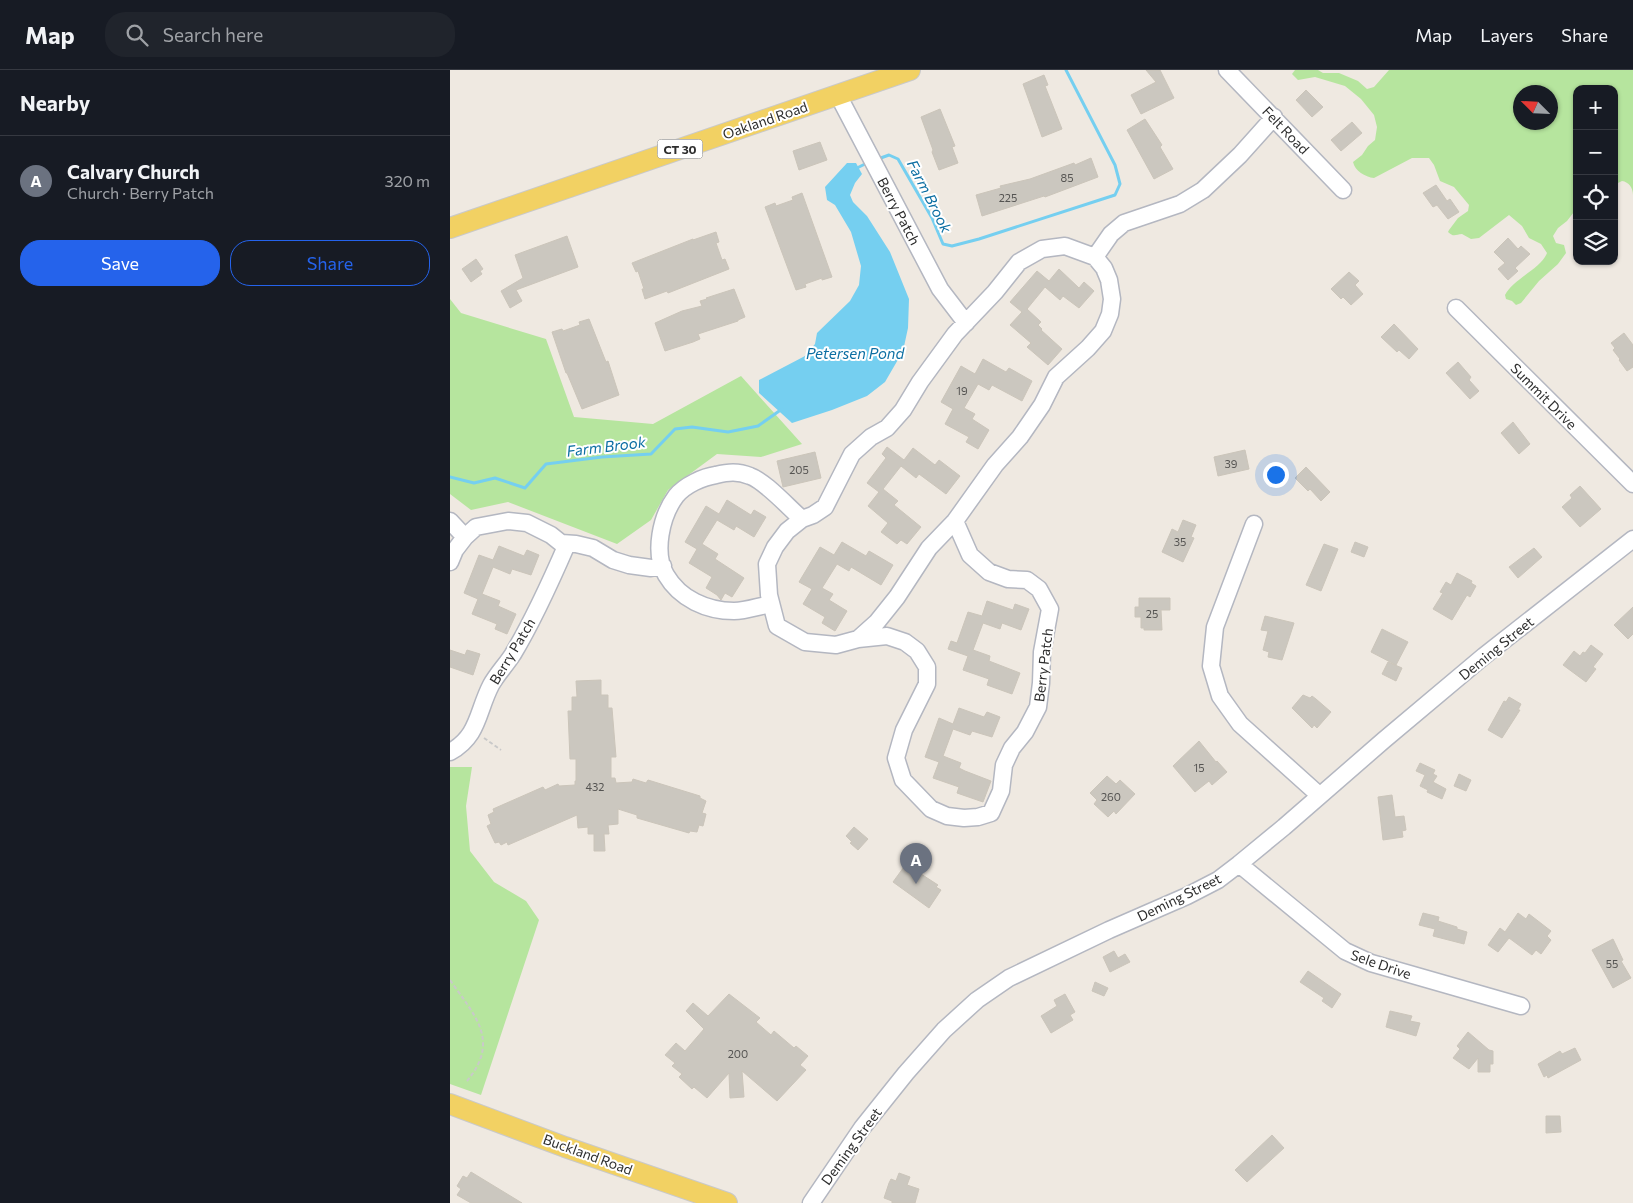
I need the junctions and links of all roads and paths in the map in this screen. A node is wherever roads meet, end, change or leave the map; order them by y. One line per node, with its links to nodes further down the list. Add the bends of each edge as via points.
1 (910, 70): 3 (main road, Oakland Road / CT 30)
2 (1227, 70): 4 (street, Felt Road)
3 (838, 95): 6 (main road, Oakland Road / CT 30); 9 (street, Berry Patch, via 940,289)
4 (1274, 117): 5 (street, Felt Road); 7 (street, via 1203,190 1180,204 1124,224 1111,234)
5 (1343, 190)
6 (450, 228)
7 (1094, 257): 9 (street, Berry Patch, via 1065,246 1042,250 1019,262); 13 (street, Berry Patch, via 1104,268 1112,299 1103,331 1056,377 1020,437 994,465)
8 (1456, 308): 10 (street, Summit Drive)
9 (966, 323): 11 (street, Berry Patch, via 920,382 903,410 887,428 852,454 825,508)
10 (1633, 484)
11 (802, 519): 19 (street, via 752,476 737,472 708,476 677,495 667,513 661,532); 20 (street, Berry Patch, via 774,547 767,564)
12 (450, 521): 15 (street)
13 (955, 521): 21 (street, Berry Patch, via 929,548 877,622); 21 (street, Berry Patch, via 970,555 988,572 1008,579 1027,580 1040,589 1050,609 1042,652 1038,707 1004,765 1001,791 991,813 978,818 947,816 931,809 903,780 896,758 904,730 927,684 928,667 917,651 905,642 888,636)
14 (1254, 524): 25 (street, via 1215,627 1212,666 1220,696 1240,724)
15 (465, 537): 17 (street, via 476,527 508,521 528,523); 18 (street)
16 (1633, 539): 25 (street, Deming Street, via 1484,656)
17 (567, 544): 19 (street, via 593,548 629,565); 22 (street, Berry Patch, via 513,654 492,685)
18 (450, 562)
19 (663, 566): 20 (street, via 676,589 691,601 735,612)
20 (771, 604): 21 (street, Berry Patch, via 777,626 805,642 836,645)
21 (858, 639)
22 (474, 731): 23 (path); 24 (street, Berry Patch)
23 (501, 750)
24 (450, 752)
25 (1319, 795): 26 (street, Deming Street)
26 (1239, 864): 28 (street, Sele Drive, via 1345,951 1371,963); 32 (street, Deming Street, via 1218,880 1010,978 977,1000 944,1030 906,1073 862,1128)
27 (450, 980): 29 (path, via 482,1029 483,1048 479,1064)
28 (1521, 1006)
29 (468, 1081)
30 (450, 1104): 31 (main road, Buckland Road)
31 (728, 1203)
32 (811, 1203)

